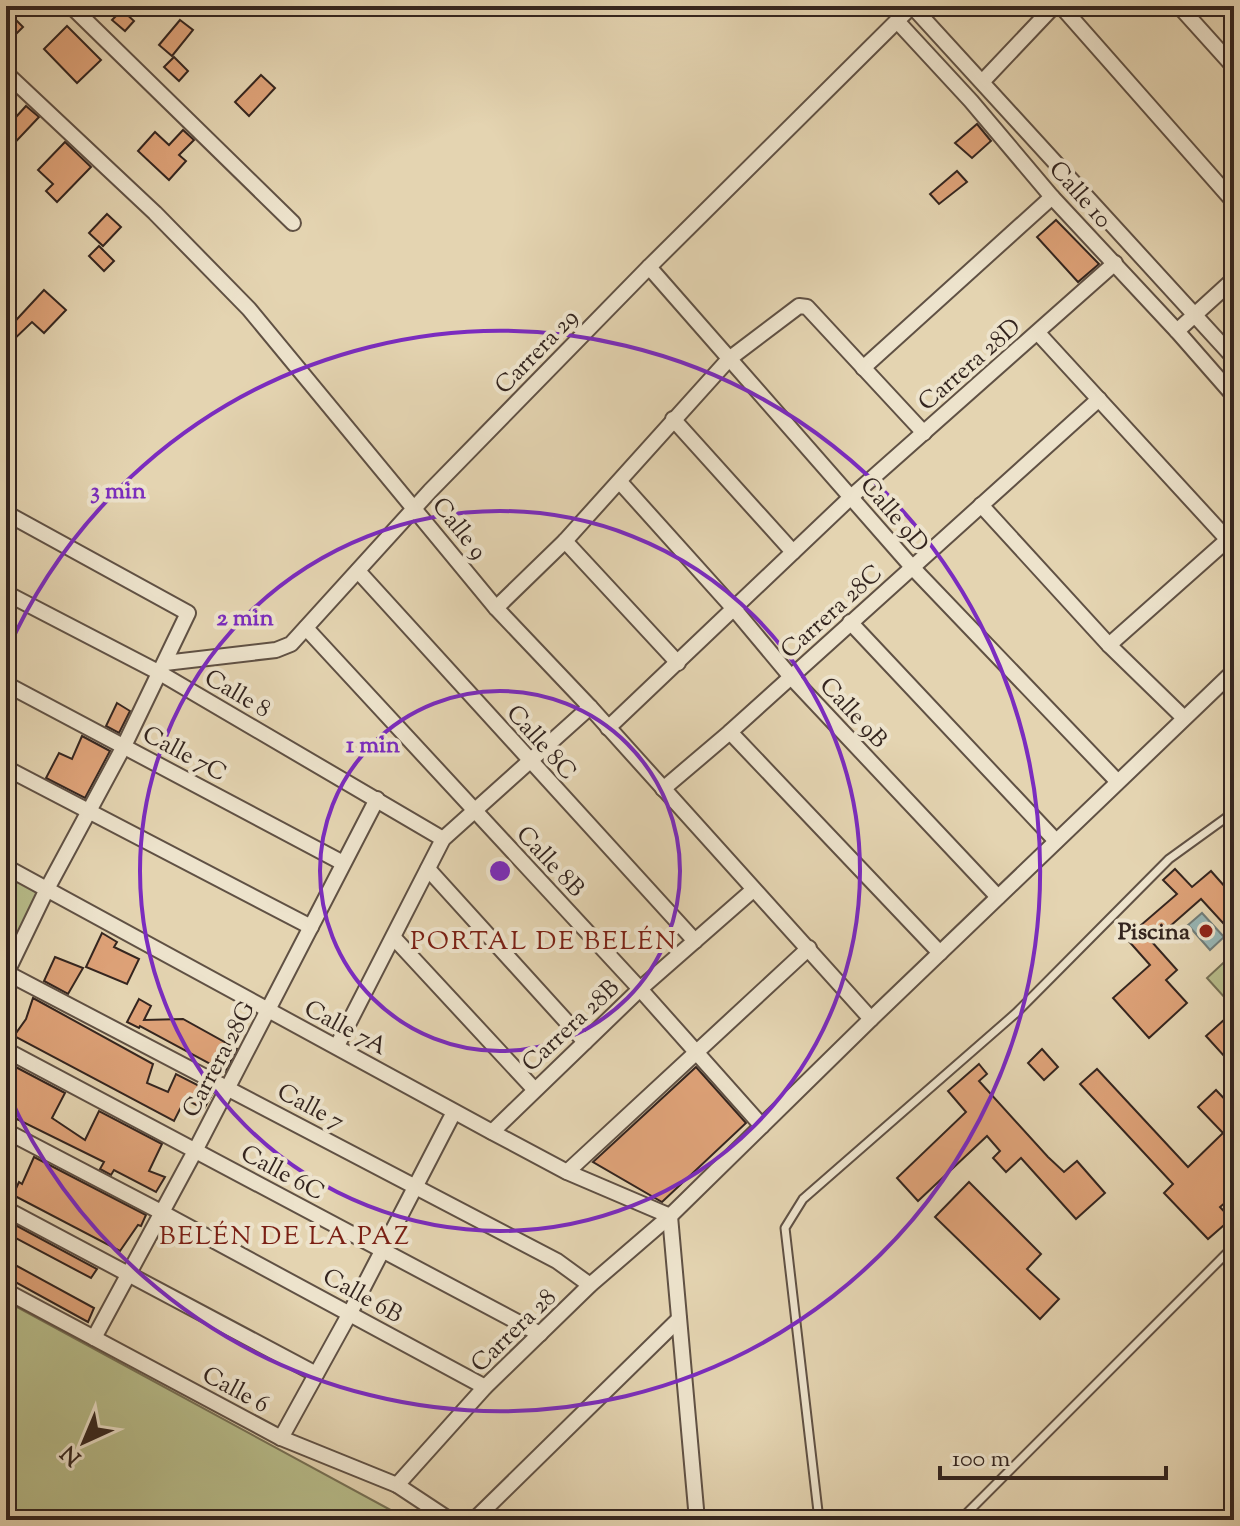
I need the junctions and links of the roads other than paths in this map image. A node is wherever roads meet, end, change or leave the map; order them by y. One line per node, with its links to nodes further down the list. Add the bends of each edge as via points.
1 (71, 6): 12 (street)
2 (912, 6): 6 (street, Carrera 29); 9 (street, Calle 10)
3 (1054, 6): 9 (street)
4 (1061, 6): 11 (street)
5 (1179, 6): 7 (street)
6 (897, 21): 10 (street, Calle 10); 14 (street, Carrera 29)
7 (1234, 67)
8 (6, 73): 29 (street, Calle 9, via 249,309)
9 (983, 81): 16 (street, Calle 10)
10 (1052, 197): 13 (street, Calle 10); 21 (street)
11 (1234, 202)
12 (293, 223)
13 (1115, 263): 17 (street, Calle 10); 18 (street, Carrera 28D)
14 (649, 267): 20 (street, Calle 9D); 29 (street, Carrera 29)
15 (1234, 279): 16 (street)
16 (1195, 313): 17 (street); 19 (street, Calle 10)
17 (1177, 331): 22 (street, Calle 10)
18 (1038, 333): 23 (street); 25 (street, Carrera 28D)
19 (1234, 358)
20 (729, 359): 21 (street, via 799,306 807,307); 24 (street); 27 (street, Calle 9D)
21 (863, 368): 25 (street)
22 (1234, 396)
23 (1099, 399): 28 (street, Carrera 28C); 31 (street)
24 (673, 419): 26 (street); 33 (street)
25 (924, 433): 27 (street, Carrera 28D)
26 (620, 482): 32 (street); 38 (street, Calle 9B)
27 (851, 497): 33 (street, Carrera 28D); 34 (street, Calle 9D)
28 (981, 505): 34 (street, Carrera 28C); 41 (street)
29 (415, 507): 35 (street, Carrera 29); 37 (street, Calle 9)
30 (6, 513): 43 (street, via 188,613)
31 (1231, 537): 41 (street)
32 (565, 541): 37 (street); 42 (street)
33 (793, 552): 38 (street, Carrera 28D)
34 (912, 567): 39 (street, Carrera 28C); 54 (street, Calle 9D)
35 (358, 571): 40 (street, Carrera 29); 52 (street, Calle 8C)
36 (6, 593): 43 (street, Calle 8)
37 (496, 608): 47 (street, Calle 9)
38 (735, 610): 42 (street, Carrera 28D); 45 (street, Calle 9B)
39 (850, 622): 45 (street, Carrera 28C); 61 (street)
40 (306, 628): 43 (street, Carrera 29, via 291,644 276,650); 59 (street, Calle 8B)
41 (1109, 645): 48 (street)
42 (678, 663): 49 (street, Carrera 28D)
43 (162, 668): 51 (street); 56 (street, Calle 8)
44 (1234, 671): 48 (street, Carrera 28)
45 (791, 677): 50 (street, Carrera 28C); 67 (street, Calle 9B)
46 (6, 684): 51 (street, Calle 7C)
47 (590, 707): 49 (street, Calle 9); 52 (street)
48 (1184, 718): 54 (street, Carrera 28)
49 (608, 728): 55 (street, Calle 9)
50 (730, 732): 55 (street, Carrera 28C); 72 (street)
51 (124, 746): 57 (street); 62 (street, Calle 7C)
52 (530, 761): 59 (street); 70 (street, Calle 8C)
53 (6, 768): 57 (street)
54 (1117, 781): 61 (street, Carrera 28)
55 (663, 789): 66 (street, Calle 9)
56 (377, 799): 60 (street, Calle 8); 62 (street, Carrera 28G)
57 (88, 811): 65 (street); 68 (street)
58 (1234, 812): 109 (lane, via 1169,859 1016,1013 803,1199 785,1228)
59 (475, 813): 60 (street); 74 (street, Calle 8B)
60 (443, 839): 64 (street)
61 (1056, 841): 67 (street, Carrera 28)
62 (343, 863): 68 (street, Carrera 28G)
63 (6, 867): 65 (street, Calle 7A)
64 (428, 869): 69 (street); 77 (street)
65 (47, 889): 73 (street); 75 (street, Calle 7A)
66 (753, 890): 70 (street, Carrera 28B); 71 (street, Calle 9)
67 (998, 897): 72 (street, Carrera 28)
68 (311, 927): 75 (street, Carrera 28G)
69 (394, 938): 78 (street); 82 (street)
70 (695, 941): 74 (street, Carrera 28B)
71 (809, 948): 76 (street, Calle 9); 80 (street)
72 (940, 953): 76 (street, Carrera 28)
73 (6, 973): 81 (street, Calle 7)
74 (640, 989): 77 (street, Carrera 28B); 80 (street, Calle 8B)
75 (268, 1011): 78 (street, Calle 7A); 81 (street, Carrera 28G)
76 (871, 1019): 84 (street, Carrera 28)
77 (585, 1042): 82 (street, Carrera 28B)
78 (337, 1046): 83 (street, Calle 7A)
79 (6, 1050): 87 (street, Calle 6C)
80 (696, 1052): 84 (street, Calle 8B); 88 (street)
81 (228, 1087): 87 (street, Carrera 28G); 89 (street, Calle 7)
82 (534, 1089): 86 (street, Carrera 28B)
83 (454, 1112): 86 (street, Calle 7A); 89 (street)
84 (762, 1126): 92 (street, Carrera 28)
85 (6, 1131): 91 (street, Calle 6B)
86 (492, 1132): 88 (street, Calle 7A)
87 (195, 1151): 91 (street, Carrera 28G); 94 (street, Calle 6C)
88 (567, 1172): 92 (street, Calle 7A)
89 (417, 1187): 94 (street); 96 (street, Calle 7, via 557,1261)
90 (6, 1209): 95 (street)
91 (161, 1212): 95 (street, Carrera 28G); 98 (street, Calle 6B)
92 (670, 1216): 96 (street, Carrera 28); 99 (street)
93 (1234, 1246): 110 (lane)
94 (382, 1249): 98 (street); 100 (street, Calle 6C)
95 (128, 1275): 101 (street, Carrera 28G); 102 (street)
96 (590, 1285): 100 (street, Carrera 28)
97 (6, 1291): 101 (street, Calle 6)
98 (350, 1313): 102 (street); 103 (street, Calle 6B)
99 (679, 1319): 107 (street); 108 (street)
100 (540, 1334): 103 (street, Carrera 28)
101 (94, 1338): 104 (street, Calle 6)
102 (316, 1374): 104 (street)
103 (485, 1387): 105 (street, Carrera 28)
104 (281, 1438): 105 (street, Calle 6)
105 (397, 1485): 106 (street, Calle 6)
106 (448, 1520)
107 (474, 1520)
108 (697, 1520)
109 (819, 1520)
110 (960, 1520)

